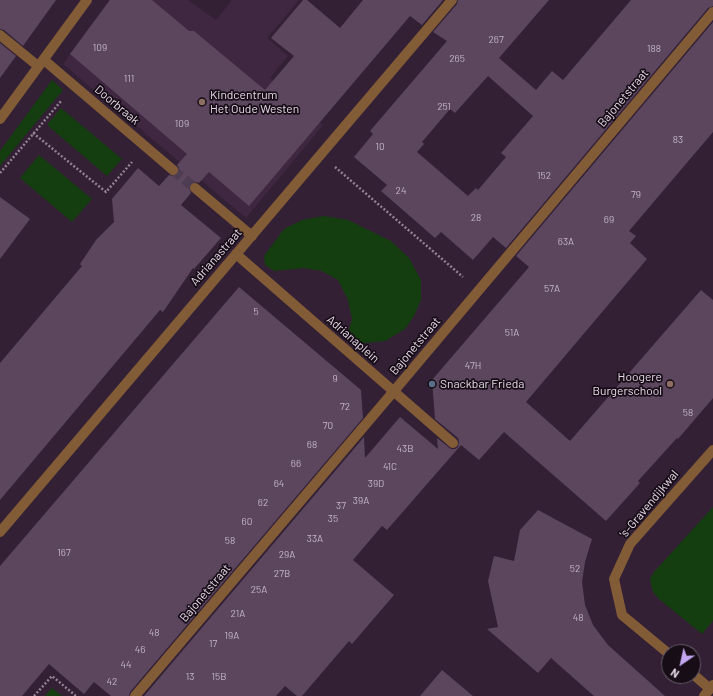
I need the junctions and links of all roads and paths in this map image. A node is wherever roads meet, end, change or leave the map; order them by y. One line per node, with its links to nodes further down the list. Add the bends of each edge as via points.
1 (87, 0): 5 (street)
2 (452, 0): 10 (street, Adrianastraat)
3 (713, 12): 16 (street, Bajonetstraat)
4 (0, 35): 5 (street, Doorbraak)
5 (41, 63): 6 (street, Doorbraak); 7 (street)
6 (74, 86): 8 (path); 9 (street, Doorbraak)
7 (0, 119)
8 (33, 133): 9 (path, via 106,192); 12 (path)
9 (146, 146): 11 (street, Doorbraak)
10 (322, 155): 14 (street, Adrianastraat); 16 (path)
11 (173, 170)
12 (0, 173)
13 (195, 188): 14 (street)
14 (252, 236): 15 (street, Adrianastraat)
15 (236, 254): 17 (street, Adrianaplein); 20 (street, Adrianastraat)
16 (479, 291): 17 (street, Bajonetstraat)
17 (394, 391): 18 (street, Adrianaplein); 26 (street, Bajonetstraat)
18 (453, 443)
19 (713, 450): 21 (street, 's-Gravendijkwal, via 630,544 614,579 622,615)
20 (0, 532)
21 (661, 647)
22 (701, 682): 23 (street)
23 (709, 690)
24 (34, 696): 25 (path, via 52,676)
25 (76, 696)
26 (135, 696)

